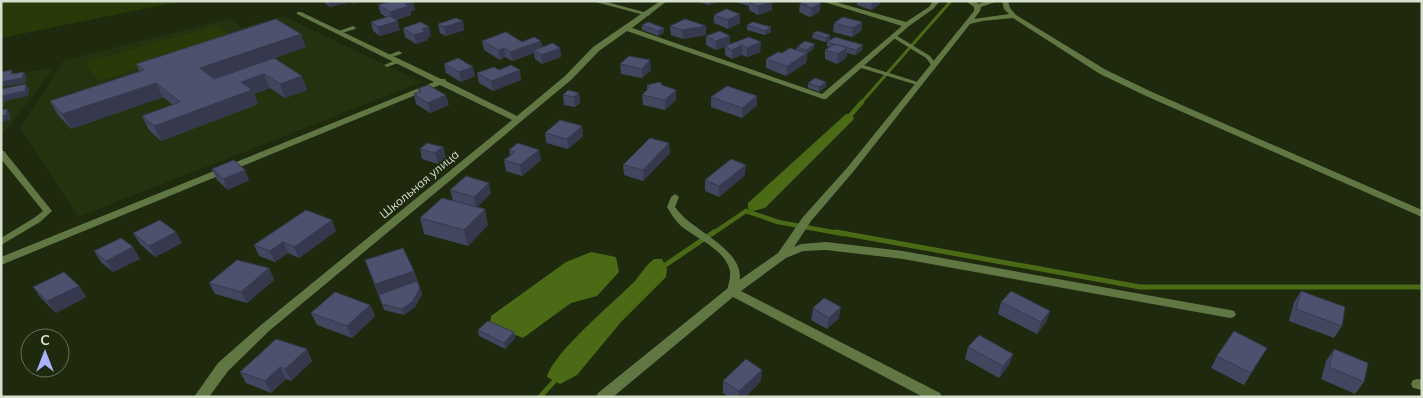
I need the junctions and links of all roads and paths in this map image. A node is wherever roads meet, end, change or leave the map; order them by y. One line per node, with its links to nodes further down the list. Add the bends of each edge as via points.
1 (595, 1): 10 (lane)
2 (609, 1): 10 (lane)
3 (664, 1): 12 (street, Школьная улица)
4 (824, 1): 15 (street)
5 (937, 1): 15 (street)
6 (969, 1): 9 (street)
7 (995, 1): 9 (street)
8 (1006, 1): 13 (street)
9 (978, 6): 14 (street)
10 (624, 7): 12 (lane)
11 (299, 12): 18 (street)
12 (648, 14): 17 (street, Школьная улица)
13 (1014, 16): 14 (street); 29 (street, via 1103,72)
14 (967, 23): 22 (street)
15 (907, 24): 19 (street)
16 (353, 28): 18 (lane)
17 (627, 29): 23 (street, via 818,96 827,95); 26 (street, Школьная улица, via 589,54 574,73)
18 (339, 32): 20 (street, via 389,56)
19 (894, 36): 22 (lane, via 928,56); 23 (street)
20 (399, 57): 21 (lane); 24 (street)
21 (387, 65)
22 (934, 65): 25 (street)
23 (860, 66): 25 (lane)
24 (442, 81): 26 (street); 32 (street)
25 (919, 84): 31 (street, via 807,219)
26 (517, 119): 35 (street, Школьная улица, via 265,328 223,367)
27 (1, 153): 30 (lane, via 48,211)
28 (675, 197): 33 (lane, via 671,207 676,217 728,258 735,273)
29 (1422, 214)
30 (1, 242)
31 (782, 256): 33 (street); 34 (street, via 801,248 826,246 903,255)
32 (2, 259)
33 (732, 291): 36 (street); 37 (street)
34 (1230, 314)
35 (201, 397)
36 (603, 397)
37 (935, 397)

